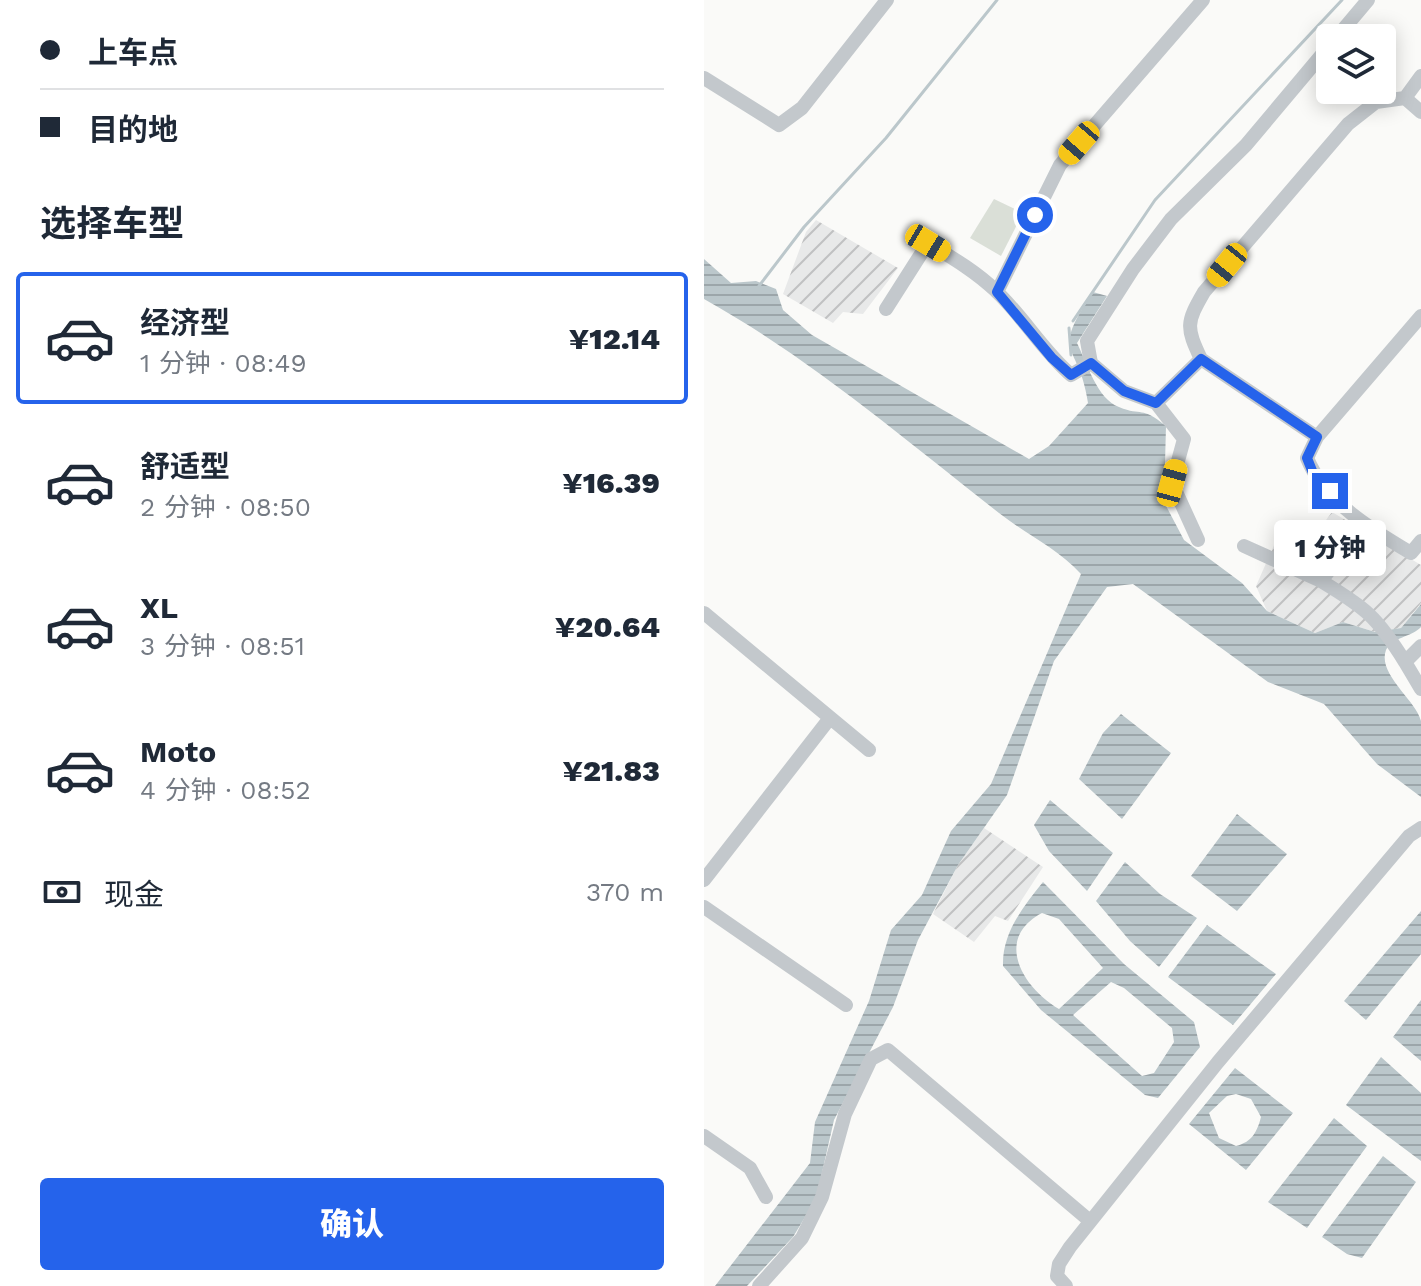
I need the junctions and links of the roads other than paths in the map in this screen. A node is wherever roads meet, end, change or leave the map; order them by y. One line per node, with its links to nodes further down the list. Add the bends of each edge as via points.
1 (887, 0): 7 (street, via 802,108 779,125)
2 (1203, 0): 10 (street, via 1060,165)
3 (1368, 0): 4 (street)
4 (1348, 24)
5 (1316, 62): 14 (street, via 1246,145 1171,219 1133,269 1087,341)
6 (1421, 76): 8 (street)
7 (704, 78)
8 (1405, 98): 9 (street); 13 (street, via 1376,102 1348,124 1204,292 1189,317 1189,332)
9 (1421, 112)
10 (997, 292): 11 (street, via 928,243); 14 (street, via 1071,375)
11 (886, 309)
12 (1421, 316): 16 (street)
13 (1201, 359): 15 (street); 16 (street)
14 (1091, 363): 15 (street, via 1124,391)
15 (1156, 403): 18 (street, via 1184,439 1172,483)
16 (1317, 437): 17 (street, via 1307,458 1313,473)
17 (1364, 526): 19 (street, via 1411,553); 21 (street)
18 (1198, 540)
19 (1421, 541)
20 (1244, 546): 21 (street)
21 (1321, 581): 24 (street, via 1380,621)
22 (704, 613): 26 (street)
23 (1421, 646): 24 (street)
24 (1405, 662): 25 (street)
25 (1421, 689)
26 (830, 718): 27 (street); 29 (street)
27 (869, 750)
28 (1421, 828): 34 (street, via 1218,1062)
29 (704, 880)
30 (704, 907): 31 (street)
31 (846, 1005)
32 (704, 1136): 33 (street, via 750,1168)
33 (766, 1197)
34 (1090, 1221): 35 (street, via 888,1050 871,1059 845,1114 822,1197 802,1238); 36 (street, via 1059,1264 1057,1276)
35 (759, 1286)
36 (1066, 1286)

